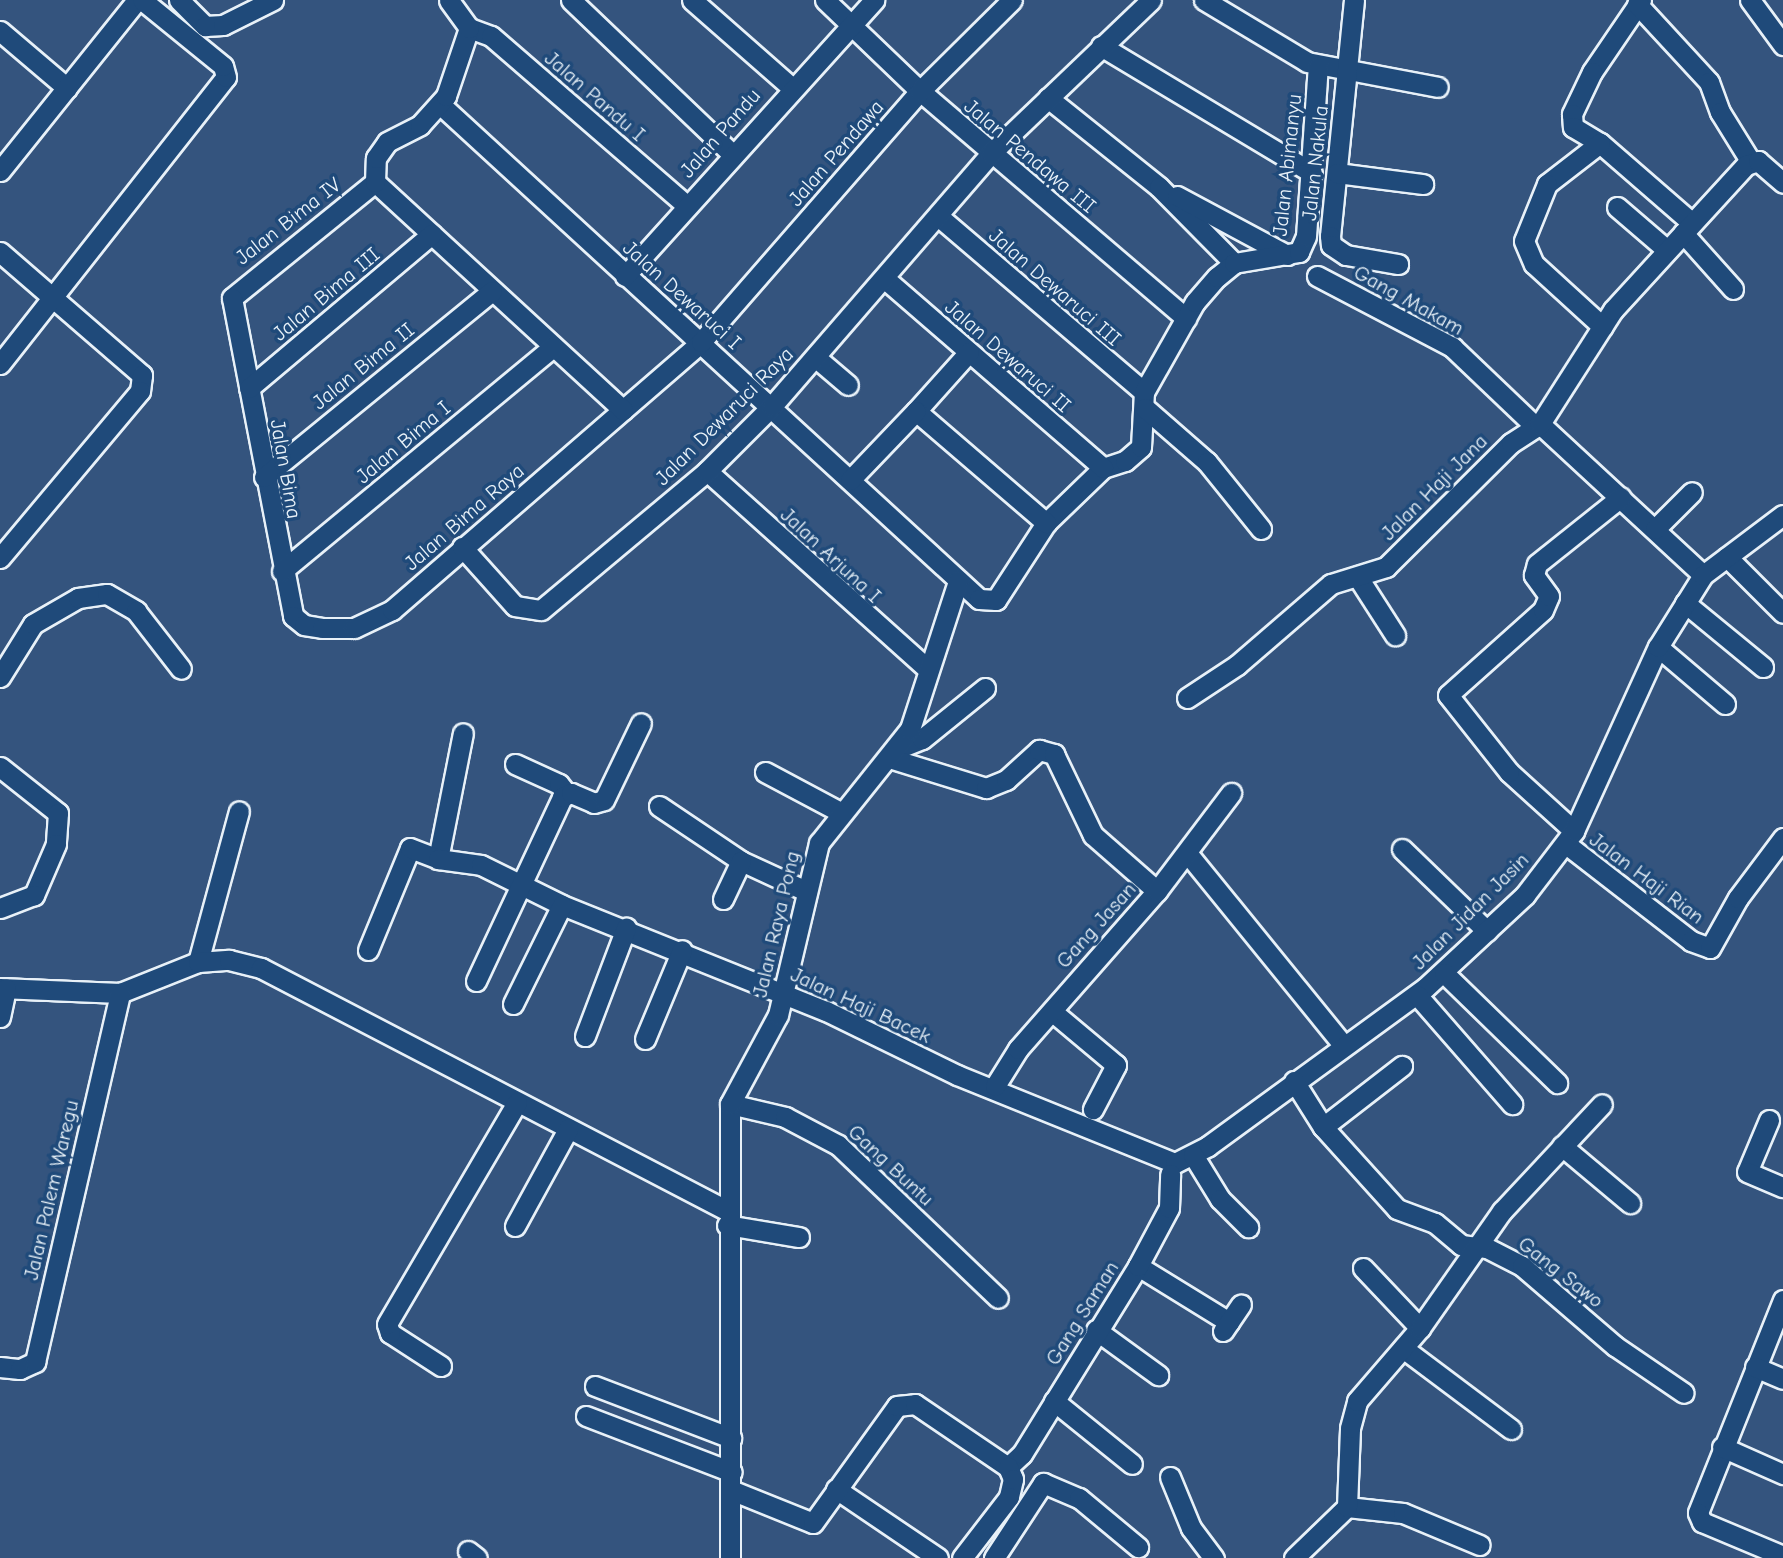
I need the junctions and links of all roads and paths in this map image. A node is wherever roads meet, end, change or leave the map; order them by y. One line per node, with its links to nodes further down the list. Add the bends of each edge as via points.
1 (139, 0): 23 (street); 54 (street, via 223,66 226,77)
2 (179, 0): 3 (street, via 205,26 223,25)
3 (273, 0)
4 (449, 0): 16 (street)
5 (571, 0): 29 (street)
6 (692, 0): 21 (street)
7 (825, 0): 15 (street, Jalan Pendawa III)
8 (874, 0): 15 (street, Jalan Pandu)
9 (1013, 0): 24 (street, Jalan Pendawa)
10 (1151, 0): 19 (street)
11 (1204, 0): 20 (street)
12 (1354, 0): 20 (street)
13 (1750, 0): 18 (street)
14 (1639, 2): 27 (street, via 1608,44 1572,114 1573,127); 30 (street, via 1709,82 1720,112)
15 (851, 22): 21 (street, Jalan Pandu); 24 (street, Jalan Pendawa III)
16 (469, 28): 26 (street); 38 (street, Jalan Pandu I, via 491,36)
17 (0, 31): 23 (street)
18 (1783, 45)
19 (1101, 46): 25 (street); 32 (street)
20 (1333, 68): 22 (street); 32 (street, Jalan Abimanyu); 33 (street, Jalan Nakula)
21 (791, 87): 29 (street, Jalan Pandu)
22 (1438, 87)
23 (67, 88): 31 (street)
24 (920, 91): 28 (street, Jalan Pendawa III); 57 (street, Jalan Pendawa)
25 (1048, 97): 28 (street); 37 (street)
26 (442, 106): 34 (street, via 420,125 387,142 376,158); 48 (street, Jalan Dewaruci I)
27 (1600, 143): 41 (street); 56 (street, via 1540,194 1524,241 1526,254)
28 (990, 153): 40 (street, Jalan Dewaruci Raya); 55 (street, Jalan Pendawa III)
29 (733, 154): 38 (street, Jalan Pandu)
30 (1751, 162): 35 (street, via 1766,166); 41 (street)
31 (0, 171)
32 (1312, 173): 45 (street, Jalan Abimanyu, via 1306,236 1299,252)
33 (1336, 173): 36 (street); 47 (street, Jalan Nakula, via 1332,245 1346,255)
34 (375, 182): 42 (street); 53 (street, Jalan Bima IV)
35 (1783, 183)
36 (1423, 184)
37 (1159, 187): 45 (street); 46 (street)
38 (687, 206): 48 (street, Jalan Pandu)
39 (1617, 207): 43 (street)
40 (938, 216): 50 (street, Jalan Dewaruci Raya); 64 (street, Jalan Dewaruci III)
41 (1688, 228): 43 (street); 51 (street)
42 (432, 234): 52 (street); 63 (street, Jalan Bima III)
43 (1667, 250): 56 (street)
44 (0, 252): 54 (street)
45 (1287, 255): 46 (street, Jalan Abimanyu)
46 (1234, 262): 55 (street)
47 (1398, 264)
48 (625, 275): 57 (street, Jalan Dewaruci I)
49 (1317, 276): 68 (street, Gang Makam, via 1452,347)
50 (884, 278): 59 (street, Jalan Dewaruci II); 60 (street, Jalan Dewaruci Raya)
51 (1733, 289)
52 (492, 291): 58 (street); 71 (street, Jalan Bima II)
53 (232, 298): 63 (street, Jalan Bima)
54 (55, 299): 61 (street); 81 (street, via 135,365 142,375 140,391)
55 (1186, 318): 64 (street)
56 (1603, 327): 68 (street)
57 (701, 342): 65 (street, Jalan Dewaruci I); 66 (street, Jalan Bima Raya)
58 (553, 346): 66 (street); 82 (street, Jalan Bima I)
59 (969, 352): 67 (street); 69 (street, Jalan Dewaruci II)
60 (815, 357): 62 (street); 65 (street, Jalan Dewaruci Raya)
61 (0, 365)
62 (848, 385)
63 (249, 388): 71 (street, Jalan Bima)
64 (1144, 400): 69 (street, via 1141,447 1125,461); 77 (street, Jalan Dewaruci III, via 1207,462)
65 (772, 406): 70 (street, Jalan Dewaruci Raya); 72 (street, Jalan Dewaruci I)
66 (622, 410): 79 (street, Jalan Bima Raya)
67 (916, 411): 72 (street); 76 (street)
68 (1538, 425): 74 (street, Gang Makam); 84 (street, Jalan Haji Jana, via 1511,443 1386,567)
69 (1103, 468): 76 (street)
70 (707, 471): 79 (street, Jalan Dewaruci Raya, via 541,610 515,606); 93 (street, Jalan Arjuna I)
71 (264, 477): 82 (street, Jalan Bima)
72 (850, 480): 85 (street, Jalan Dewaruci I)
73 (1692, 492): 78 (street)
74 (1621, 497): 78 (street, Gang Makam); 109 (street, Jalan Haji Rian, via 1537,564 1534,575 1548,603 1448,695 1509,772)
75 (1783, 515): 80 (street, Jalan Jidan Jasin)
76 (1046, 523): 85 (street, Jalan Dewaruci I, via 996,600 987,601)
77 (1261, 529)
78 (1655, 529): 83 (street, Gang Makam)
79 (462, 547): 88 (street, Jalan Bima Raya, via 374,623)
80 (1727, 556): 83 (street, Jalan Jidan Jasin); 87 (street)
81 (0, 558)
82 (282, 571): 88 (street, Jalan Bima, via 293,616 304,625)
83 (1703, 575): 86 (street, Jalan Jidan Jasin)
84 (1359, 579): 89 (street); 96 (street, Jalan Haji Jana, via 1331,584 1237,665)
85 (958, 581): 93 (street, Jalan Raya Pong)
86 (1685, 603): 90 (street, Jalan Jidan Jasin); 91 (street)
87 (1783, 613)
88 (322, 628)
89 (1395, 635)
90 (1658, 648): 97 (street); 109 (street, Jalan Jidan Jasin)
91 (1763, 667)
92 (181, 669): 94 (street, via 136,611 107,594 78,598 33,624)
93 (928, 669): 100 (street, Jalan Raya Pong, via 918,713)
94 (0, 677)
95 (985, 688): 100 (street, via 922,740)
96 (1187, 698)
97 (1725, 704)
98 (641, 723): 104 (street, via 604,800 594,803)
99 (463, 733): 113 (street)
100 (893, 753): 108 (street, Jalan Raya Pong); 117 (street, via 986,788 1006,780 1039,750 1054,754 1093,835)
101 (515, 764): 104 (street, via 559,784)
102 (0, 767): 120 (street, via 58,813 56,844 34,895)
103 (765, 772): 108 (street)
104 (566, 793): 115 (street)
105 (1231, 793): 112 (street, Gang Jasan)
106 (659, 806): 114 (street)
107 (239, 811): 125 (street)
108 (842, 813): 116 (street, Jalan Raya Pong, via 819,843)
109 (1570, 838): 110 (street, Jalan Haji Rian, via 1701,947 1710,948 1738,898); 122 (street, Jalan Jidan Jasin, via 1525,895)
110 (1783, 838)
111 (1402, 849): 122 (street)
112 (1188, 854): 117 (street, Gang Jasan); 137 (street)
113 (438, 859): 115 (street, Jalan Haji Bacek, via 481,865); 123 (street, Jalan Haji Bacek, via 410,848)
114 (741, 861): 116 (street); 118 (street)
115 (522, 886): 119 (street, Jalan Haji Bacek); 127 (street)
116 (806, 891): 130 (street, Jalan Raya Pong)
117 (1157, 891): 133 (street, Gang Jasan)
118 (723, 899)
119 (562, 905): 121 (street, Jalan Haji Bacek); 132 (street)
120 (0, 908)
121 (626, 928): 124 (street, Jalan Haji Bacek); 135 (street)
122 (1487, 931): 126 (street, Jalan Jidan Jasin)
123 (368, 950)
124 (682, 950): 130 (street, Jalan Haji Bacek); 136 (street)
125 (198, 962): 129 (street); 142 (street, via 229,960 261,968)
126 (1444, 973): 131 (street, Jalan Jidan Jasin); 140 (street)
127 (475, 981)
128 (3, 989): 129 (street); 134 (street)
129 (120, 993): 168 (street, Jalan Palem Waregu, via 34,1362 20,1369)
130 (785, 994): 141 (street, Jalan Haji Bacek, via 928,1062); 143 (street, Jalan Raya Pong)
131 (1417, 995): 137 (street, Jalan Jidan Jasin); 144 (street)
132 (513, 1003)
133 (1054, 1013): 141 (street, Gang Jasan, via 1018,1049); 146 (street, via 1116,1065)
134 (0, 1017)
135 (585, 1035)
136 (645, 1039)
137 (1343, 1045): 139 (street, Jalan Jidan Jasin)
138 (1402, 1066): 148 (street)
139 (1294, 1081): 148 (street, Gang Sawo); 151 (street, Jalan Jidan Jasin)
140 (1557, 1083)
141 (995, 1086): 151 (street, Jalan Haji Bacek)
142 (517, 1102): 149 (street); 167 (street, via 387,1324 390,1333)
143 (730, 1104): 154 (street, Jalan Raya Pong); 161 (street, Gang Buntu, via 785,1117 838,1145)
144 (1512, 1104)
145 (1602, 1104): 150 (street)
146 (1093, 1109)
147 (1769, 1120): 152 (street, via 1747,1172)
148 (1323, 1127): 158 (street, Gang Sawo, via 1396,1209 1431,1221 1455,1241)
149 (568, 1129): 154 (street); 155 (street)
150 (1562, 1146): 153 (street); 158 (street)
151 (1179, 1164): 156 (street); 159 (street, Gang Saman, via 1169,1208)
152 (1783, 1187)
153 (1630, 1203)
154 (726, 1217): 157 (street); 177 (street, Jalan Raya Pong, via 734,1330)
155 (515, 1226)
156 (1248, 1227)
157 (799, 1237)
158 (1475, 1247): 164 (street); 173 (street, Gang Sawo, via 1487,1248 1522,1266 1636,1363)
159 (1138, 1266): 163 (street, via 1226,1327); 165 (street, Gang Saman)
160 (1363, 1268): 164 (street)
161 (999, 1298)
162 (1783, 1300): 169 (street)
163 (1241, 1304)
164 (1420, 1328): 166 (street)
165 (1096, 1330): 170 (street); 174 (street, Gang Saman)
166 (1403, 1348): 176 (street); 185 (street, via 1353,1411)
167 (441, 1366)
168 (0, 1367)
169 (1755, 1367): 171 (street); 178 (street)
170 (1158, 1375)
171 (1783, 1378)
172 (595, 1386): 177 (street)
173 (1685, 1393)
174 (1054, 1401): 179 (street); 180 (street, Gang Saman, via 1022,1454)
175 (586, 1416): 183 (street)
176 (1511, 1429)
177 (731, 1438): 183 (street, Jalan Raya Pong)
178 (1722, 1447): 181 (street); 188 (street, via 1698,1518)
179 (1132, 1464)
180 (1007, 1467): 184 (street, via 905,1401); 191 (street, via 1013,1489)
181 (1783, 1474)
182 (1170, 1477): 193 (street, via 1191,1528)
183 (731, 1481): 184 (street, via 813,1524); 189 (street, Jalan Raya Pong)
184 (836, 1489): 190 (street)
185 (1347, 1507): 186 (street, via 1403,1513); 194 (street)
186 (1479, 1545)
187 (1138, 1547): 192 (street, via 1065,1491 1043,1483)
188 (1783, 1556)
189 (730, 1558)
190 (938, 1558)
191 (962, 1558)
192 (994, 1558)
193 (1214, 1558)
194 (1294, 1558)

